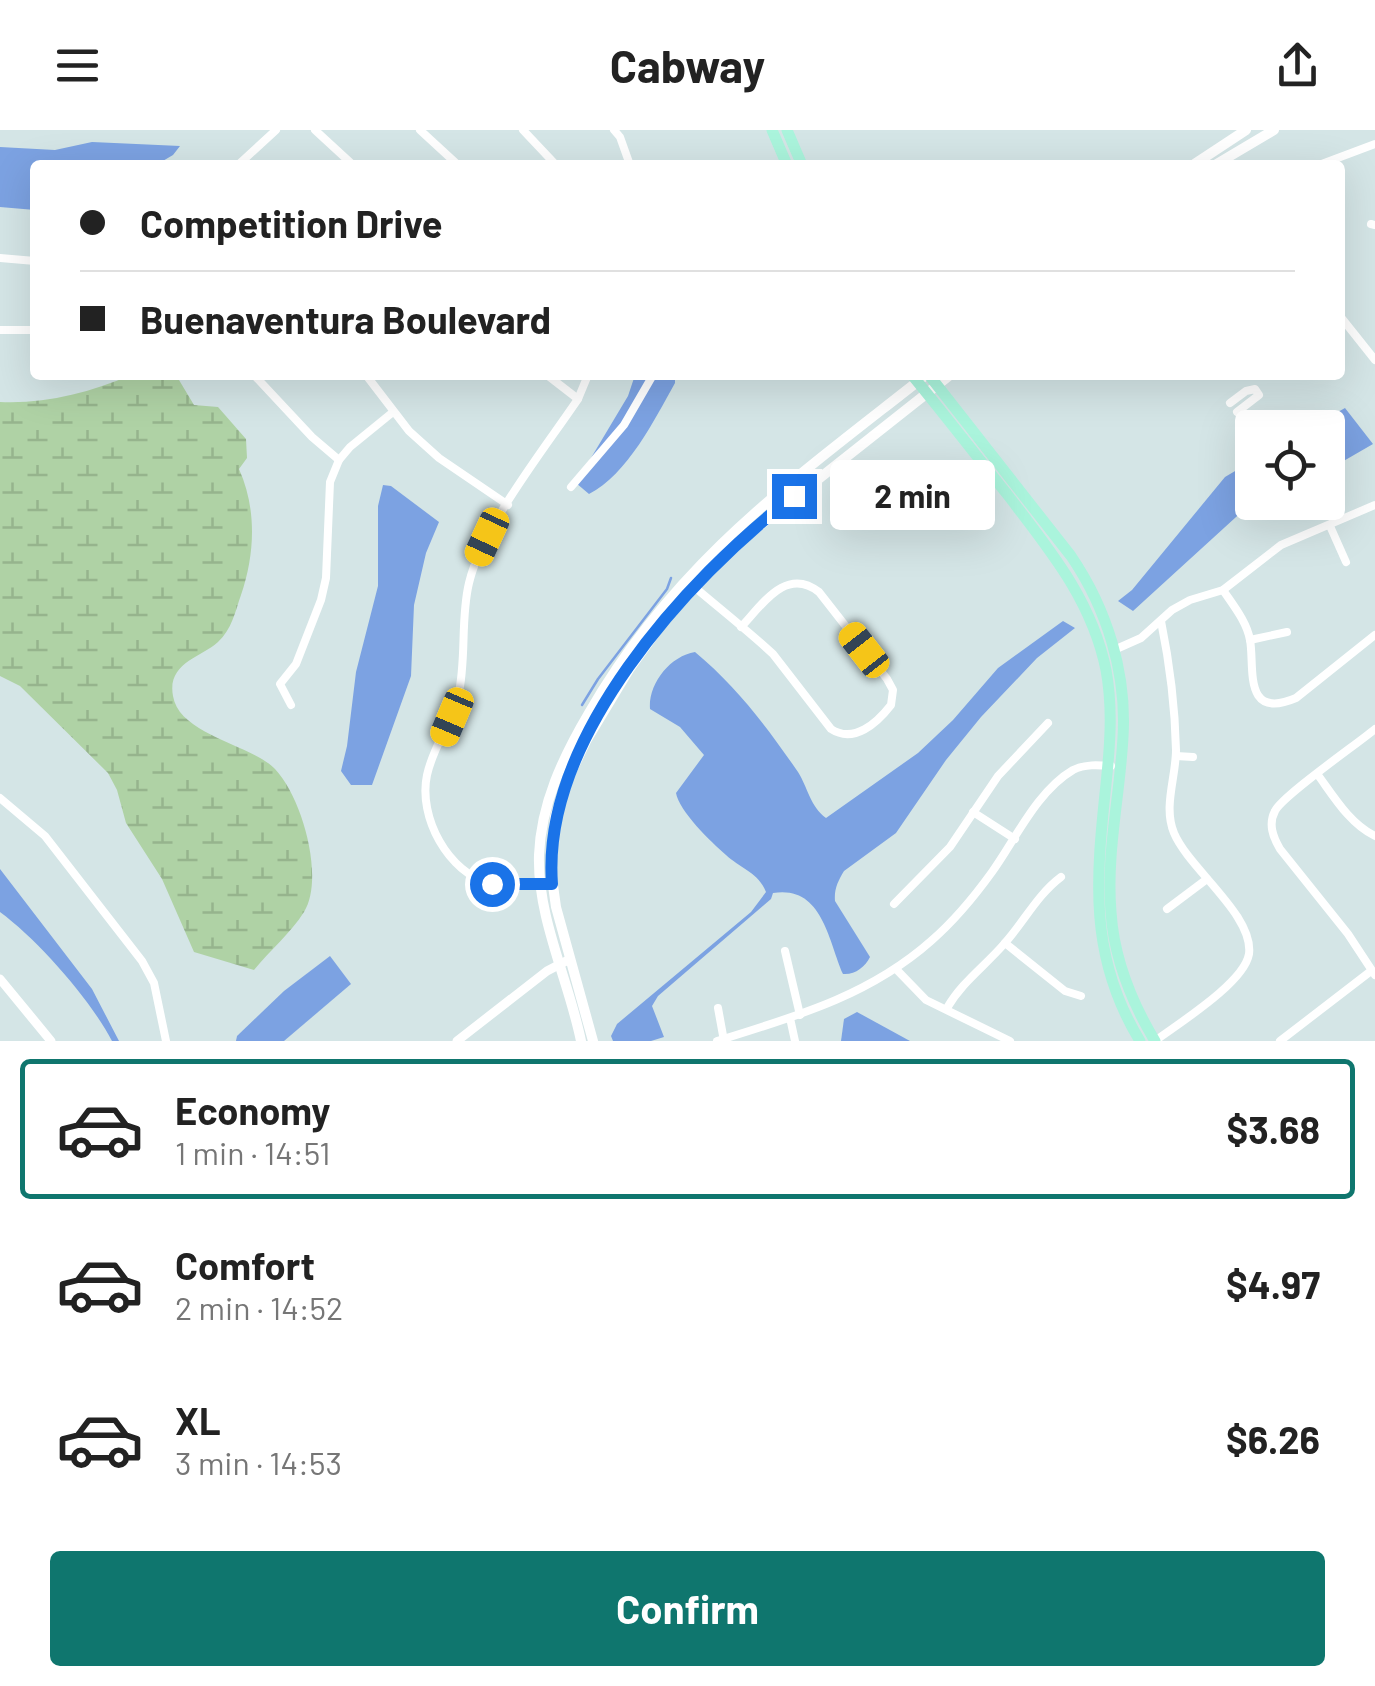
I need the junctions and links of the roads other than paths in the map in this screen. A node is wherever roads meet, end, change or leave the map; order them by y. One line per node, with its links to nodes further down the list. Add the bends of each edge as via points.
1 (276, 130): 11 (street)
2 (315, 130): 12 (street)
3 (420, 130): 13 (street)
4 (524, 130): 14 (street)
5 (614, 130): 15 (street)
6 (772, 130): 16 (main road)
7 (787, 130): 17 (main road)
8 (1246, 130): 18 (main road)
9 (1274, 130): 19 (main road)
10 (1375, 144): 20 (street)
11 (243, 160)
12 (348, 160)
13 (453, 160)
14 (551, 160)
15 (628, 160)
16 (792, 160)
17 (793, 160)
18 (1201, 160)
19 (1223, 160)
20 (1332, 160)
21 (0, 258): 22 (street)
22 (30, 261)
23 (1345, 322): 26 (street)
24 (0, 330): 25 (street)
25 (30, 330)
26 (1375, 360)
27 (259, 380): 37 (street)
28 (370, 380): 36 (street)
29 (553, 380): 33 (street)
30 (586, 380): 33 (street)
31 (650, 380): 40 (street, via 624,425)
32 (925, 381): 38 (main road); 39 (main road); 44 (main road)
33 (578, 399): 41 (street)
34 (1230, 403): 35 (street, via 1255,390 1259,396)
35 (1240, 410)
36 (393, 412): 37 (street); 41 (street, via 439,458)
37 (339, 460): 55 (street, via 330,482 321,600 296,664 280,684)
38 (804, 470): 39 (street); 46 (main road, via 721,541)
39 (812, 482): 46 (main road)
40 (571, 487)
41 (508, 505): 68 (street, via 469,583 458,696 426,779 426,804 439,840 474,878 505,886)
42 (1375, 505): 43 (street)
43 (1330, 526): 45 (street); 47 (street, via 1282,545)
44 (1048, 537): 48 (main road); 54 (main road, via 1084,574)
45 (1346, 562)
46 (689, 582): 50 (street); 68 (main road, via 579,755 555,817)
47 (1224, 590): 49 (street, via 1190,600); 53 (street)
48 (1080, 596): 54 (main road); 60 (main road, via 1106,673)
49 (1161, 621): 54 (street); 58 (street, via 1174,686)
50 (741, 627): 50 (street, via 773,654 840,734 856,734 889,709 891,685 807,584 781,586)
51 (1286, 632): 53 (street)
52 (1375, 635): 53 (street, via 1282,704 1254,690)
53 (1250, 640)
54 (1114, 650): 60 (main road, via 1124,714)
55 (291, 705)
56 (1048, 724): 63 (street)
57 (1375, 729): 61 (street)
58 (1176, 756): 59 (street); 67 (street, via 1172,829)
59 (1194, 756)
60 (1114, 766): 65 (street, via 1069,773); 90 (main road, via 1098,864 1099,926 1112,983); 91 (main road, via 1115,943)
61 (1318, 775): 64 (street, via 1350,818); 75 (street, via 1278,806 1273,834)
62 (0, 798): 84 (street, via 45,836 142,960)
63 (972, 812): 65 (street); 69 (street, via 950,847)
64 (1375, 836)
65 (1015, 839): 74 (street, via 966,907)
66 (1060, 877): 71 (street)
67 (1206, 879): 70 (street); 91 (street, via 1248,935 1245,968)
68 (546, 884): 73 (main road)
69 (894, 904)
70 (1167, 910)
71 (1004, 944): 77 (street); 79 (street)
72 (785, 951): 80 (street)
73 (565, 961): 85 (street); 86 (main road); 87 (main road)
74 (896, 969): 79 (street, via 926,1000); 80 (street)
75 (1373, 973): 92 (street)
76 (0, 979): 83 (street)
77 (1081, 996)
78 (718, 1008): 82 (street)
79 (947, 1008): 89 (street)
80 (800, 1015): 81 (street)
81 (790, 1018): 82 (street); 88 (street)
82 (721, 1040)
83 (51, 1041)
84 (166, 1041)
85 (457, 1041)
86 (581, 1041)
87 (592, 1041)
88 (795, 1041)
89 (1010, 1041)
90 (1140, 1041)
91 (1155, 1041)
92 (1280, 1041)

